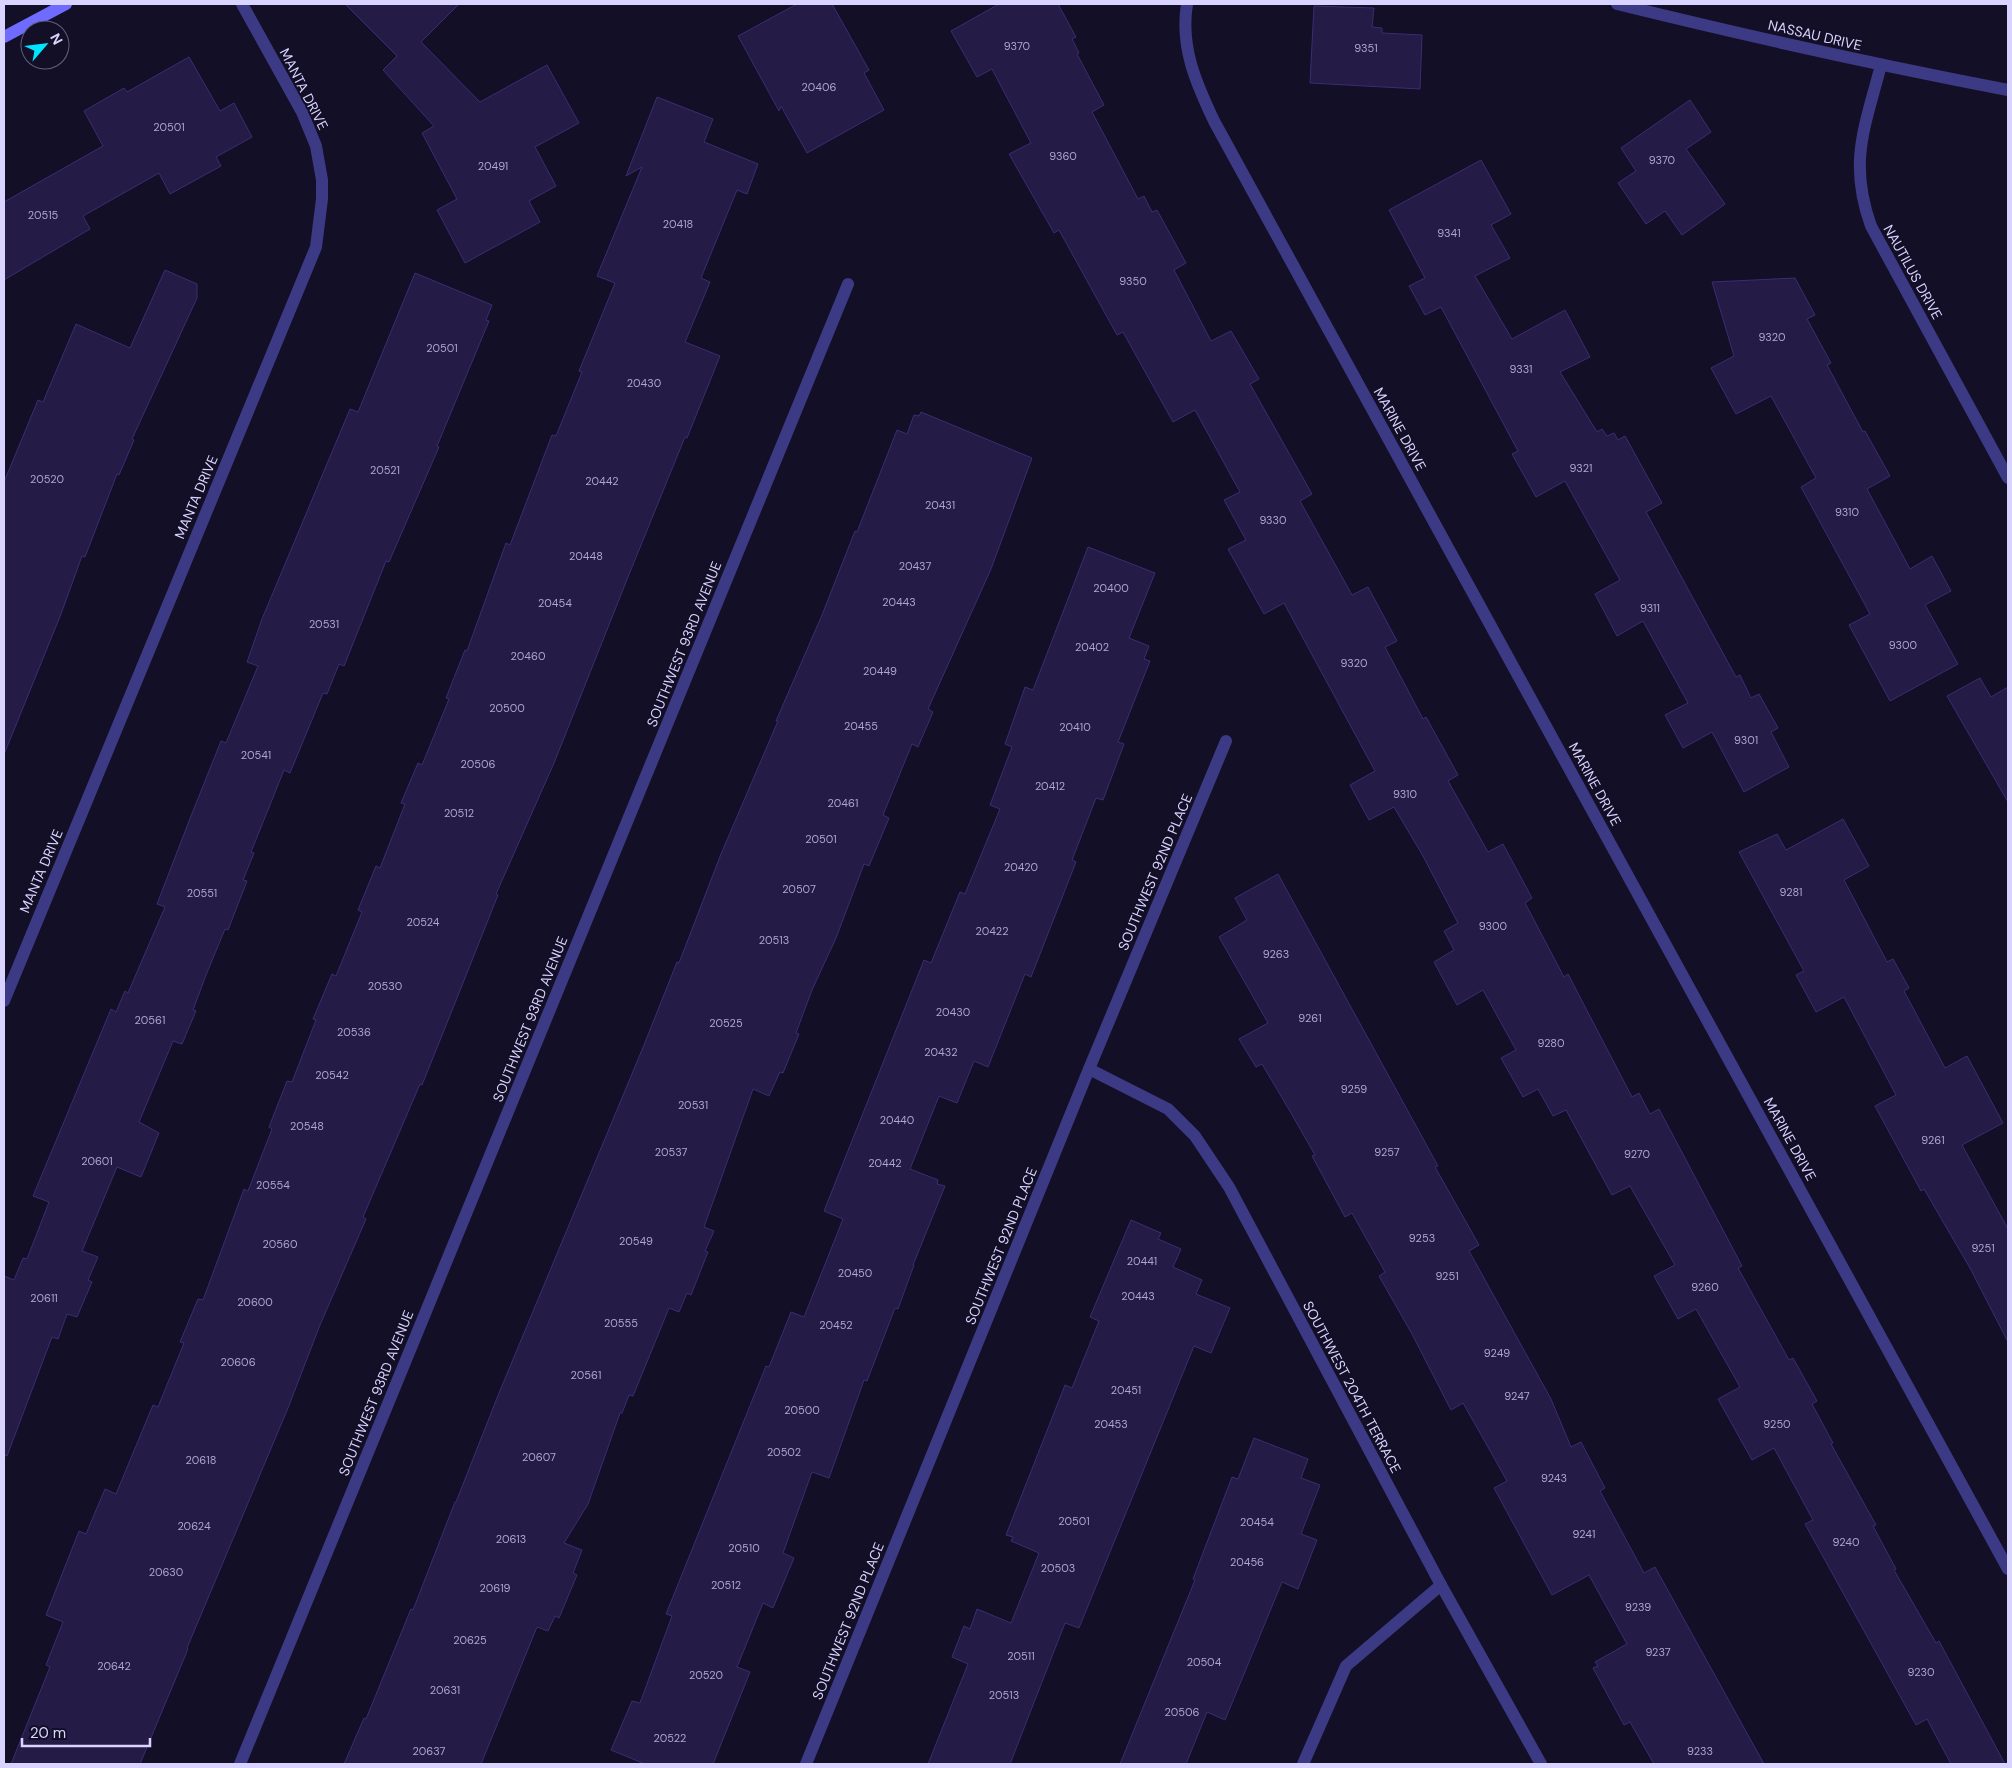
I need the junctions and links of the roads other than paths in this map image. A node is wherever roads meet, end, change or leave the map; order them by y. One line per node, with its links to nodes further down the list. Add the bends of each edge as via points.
1 (66, 4): 5 (street)
2 (242, 4): 11 (street, MANTA DRIVE, via 302,112 316,146 322,199 316,247)
3 (1187, 4): 13 (street, MARINE DRIVE, via 1186,46 1199,88 1214,121)
4 (1617, 4): 6 (street, NASSAU DRIVE)
5 (4, 37)
6 (1881, 65): 7 (street, NASSAU DRIVE); 9 (street, NAUTILUS DRIVE, via 1860,146 1859,175 1870,226)
7 (2008, 90)
8 (848, 284): 15 (street, SOUTHWEST 93RD AVENUE)
9 (2008, 478)
10 (1226, 741): 12 (street, SOUTHWEST 92ND PLACE)
11 (4, 1001)
12 (1089, 1069): 14 (street, SOUTHWEST 204TH TERRACE, via 1168,1109 1195,1136 1229,1187); 16 (street, SOUTHWEST 92ND PLACE)
13 (2008, 1569)
14 (1441, 1585): 17 (street, via 1346,1666); 18 (street, SOUTHWEST 204TH TERRACE)
15 (240, 1764)
16 (806, 1764)
17 (1303, 1764)
18 (1541, 1764)

